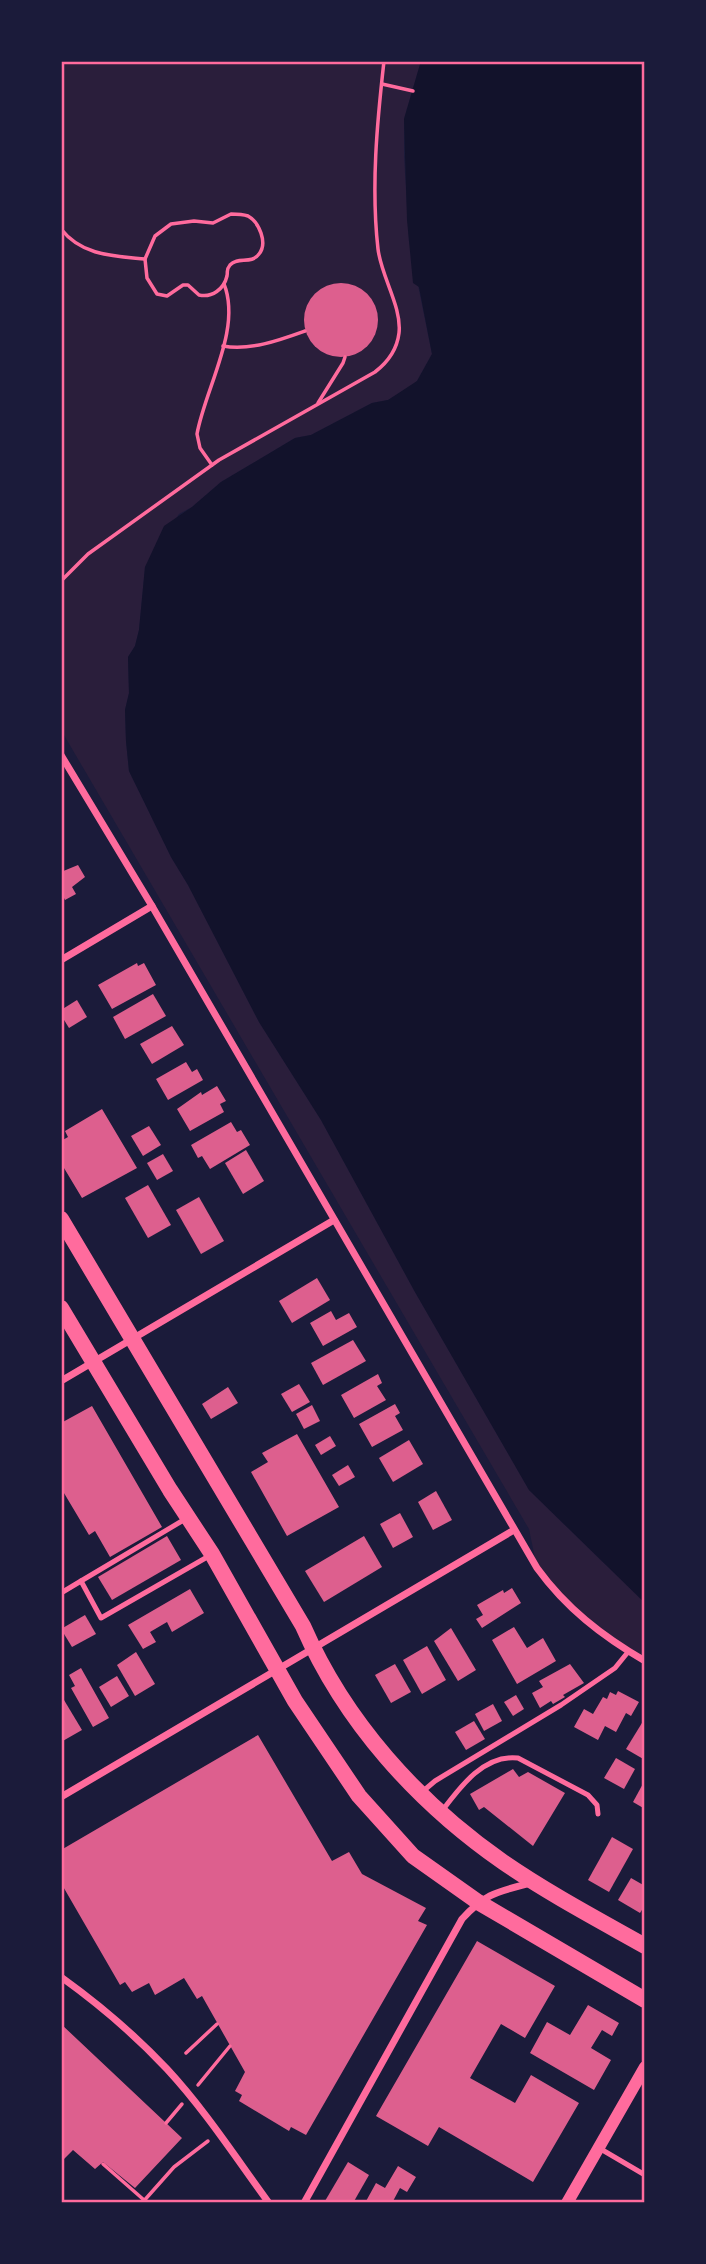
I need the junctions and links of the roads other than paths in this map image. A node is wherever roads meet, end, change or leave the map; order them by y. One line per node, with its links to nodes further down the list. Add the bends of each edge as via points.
1 (61, 755): 2 (street)
2 (152, 906): 3 (street); 5 (street)
3 (61, 960)
4 (61, 1219): 7 (main road)
5 (334, 1220): 7 (street); 11 (street)
6 (61, 1308): 8 (main road)
7 (133, 1339): 8 (street); 15 (main road)
8 (94, 1362): 9 (street); 10 (main road)
9 (61, 1381)
10 (188, 1518): 12 (main road); 13 (lane)
11 (514, 1530): 15 (street); 16 (street, via 554,1591 576,1614)
12 (212, 1554): 13 (lane, via 101,1618); 18 (main road)
13 (81, 1581): 14 (lane)
14 (61, 1592)
15 (313, 1649): 18 (street); 19 (main road, via 359,1724)
16 (628, 1651): 17 (street); 19 (lane, via 615,1668)
17 (645, 1661)
18 (277, 1670): 20 (street); 24 (main road, via 359,1796 413,1856)
19 (420, 1794): 21 (main road)
20 (61, 1797)
21 (440, 1813): 22 (lane, via 465,1781 507,1757 518,1758 589,1795); 23 (main road)
22 (598, 1814)
23 (534, 1882): 24 (street); 25 (main road)
24 (478, 1902): 27 (main road); 32 (street, via 462,1919)
25 (645, 1946)
26 (61, 1977): 31 (street, via 157,2059 195,2102)
27 (645, 2000)
28 (645, 2067): 29 (street)
29 (599, 2148): 30 (lane); 33 (street)
30 (645, 2175)
31 (269, 2203)
32 (304, 2203)
33 (567, 2203)

